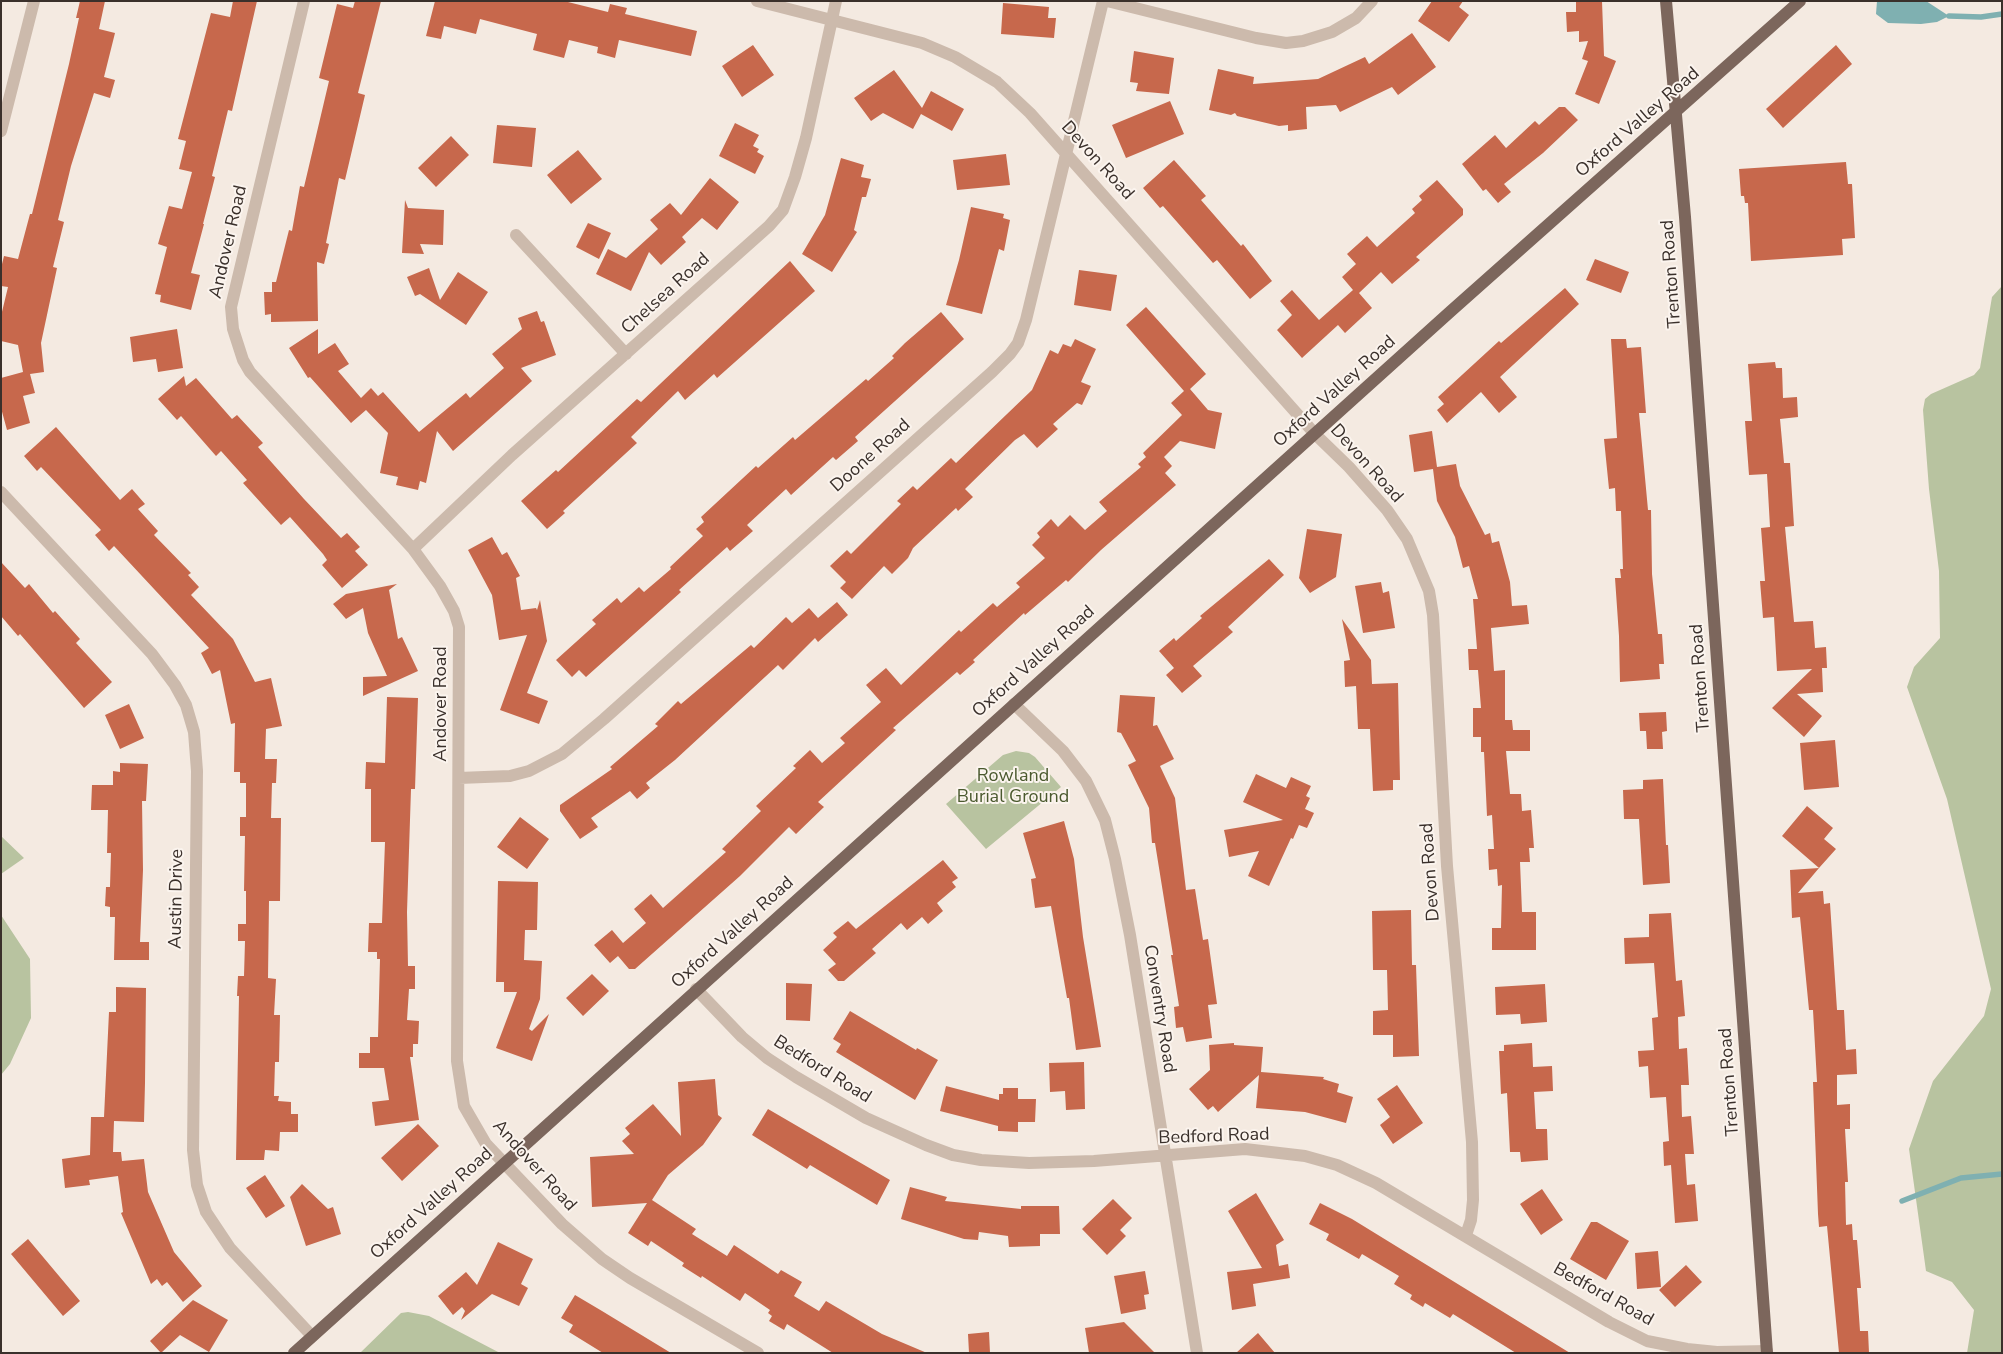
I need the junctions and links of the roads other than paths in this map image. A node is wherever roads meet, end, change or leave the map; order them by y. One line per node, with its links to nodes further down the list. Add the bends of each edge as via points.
1 (34, 1): 11 (street)
2 (304, 1): 17 (street, Andover Road, via 231,307 233,329 250,372)
3 (757, 1): 9 (street, Devon Road)
4 (836, 1): 9 (street, Chelsea Road)
5 (1105, 1): 6 (street, via 1286,43 1332,32 1356,18); 12 (street, Doone Road)
6 (1372, 1)
7 (1666, 1): 10 (main road, Trenton Road)
8 (1800, 1): 10 (main road, Oxford Valley Road)
9 (832, 19): 12 (street, Devon Road, via 922,43 974,67 997,82); 14 (street, Chelsea Road, via 806,138 783,210)
10 (1676, 114): 15 (main road, Oxford Valley Road); 25 (main road, Trenton Road)
11 (1, 131)
12 (1067, 154): 15 (street, Devon Road); 19 (street, Doone Road, via 1026,320 1018,343 992,372 562,754 529,771 510,776)
13 (516, 235): 14 (street)
14 (626, 354): 17 (street, Chelsea Road)
15 (1315, 434): 18 (main road, Oxford Valley Road); 23 (street, Devon Road, via 1387,510 1407,539 1429,591 1447,866 1472,1142 1473,1200)
16 (1, 492): 24 (street, Austin Drive, via 152,654 186,705 194,732 197,771 193,1150 197,1185 206,1212 230,1248)
17 (413, 549): 19 (street, Andover Road, via 440,586 459,627)
18 (1014, 704): 20 (main road, Oxford Valley Road); 21 (street, Conventry Road, via 1063,751 1086,781 1105,820 1130,934)
19 (459, 778): 22 (street, Andover Road, via 459,1084 471,1120 486,1144)
20 (696, 989): 21 (street, Bedford Road, via 767,1058 866,1118 935,1149 982,1160 1029,1163); 22 (main road, Oxford Valley Road)
21 (1164, 1156): 23 (street, Bedford Road, via 1245,1149 1305,1156 1336,1165 1376,1183); 28 (street, Conventry Road)
22 (503, 1162): 24 (main road, Oxford Valley Road); 27 (street, Andover Road, via 562,1224 602,1259)
23 (1466, 1235): 25 (street, Bedford Road, via 1609,1322 1648,1341 1717,1352)
24 (312, 1336): 26 (main road, Oxford Valley Road)
25 (1767, 1352)
26 (294, 1353)
27 (758, 1353)
28 (1197, 1353)

